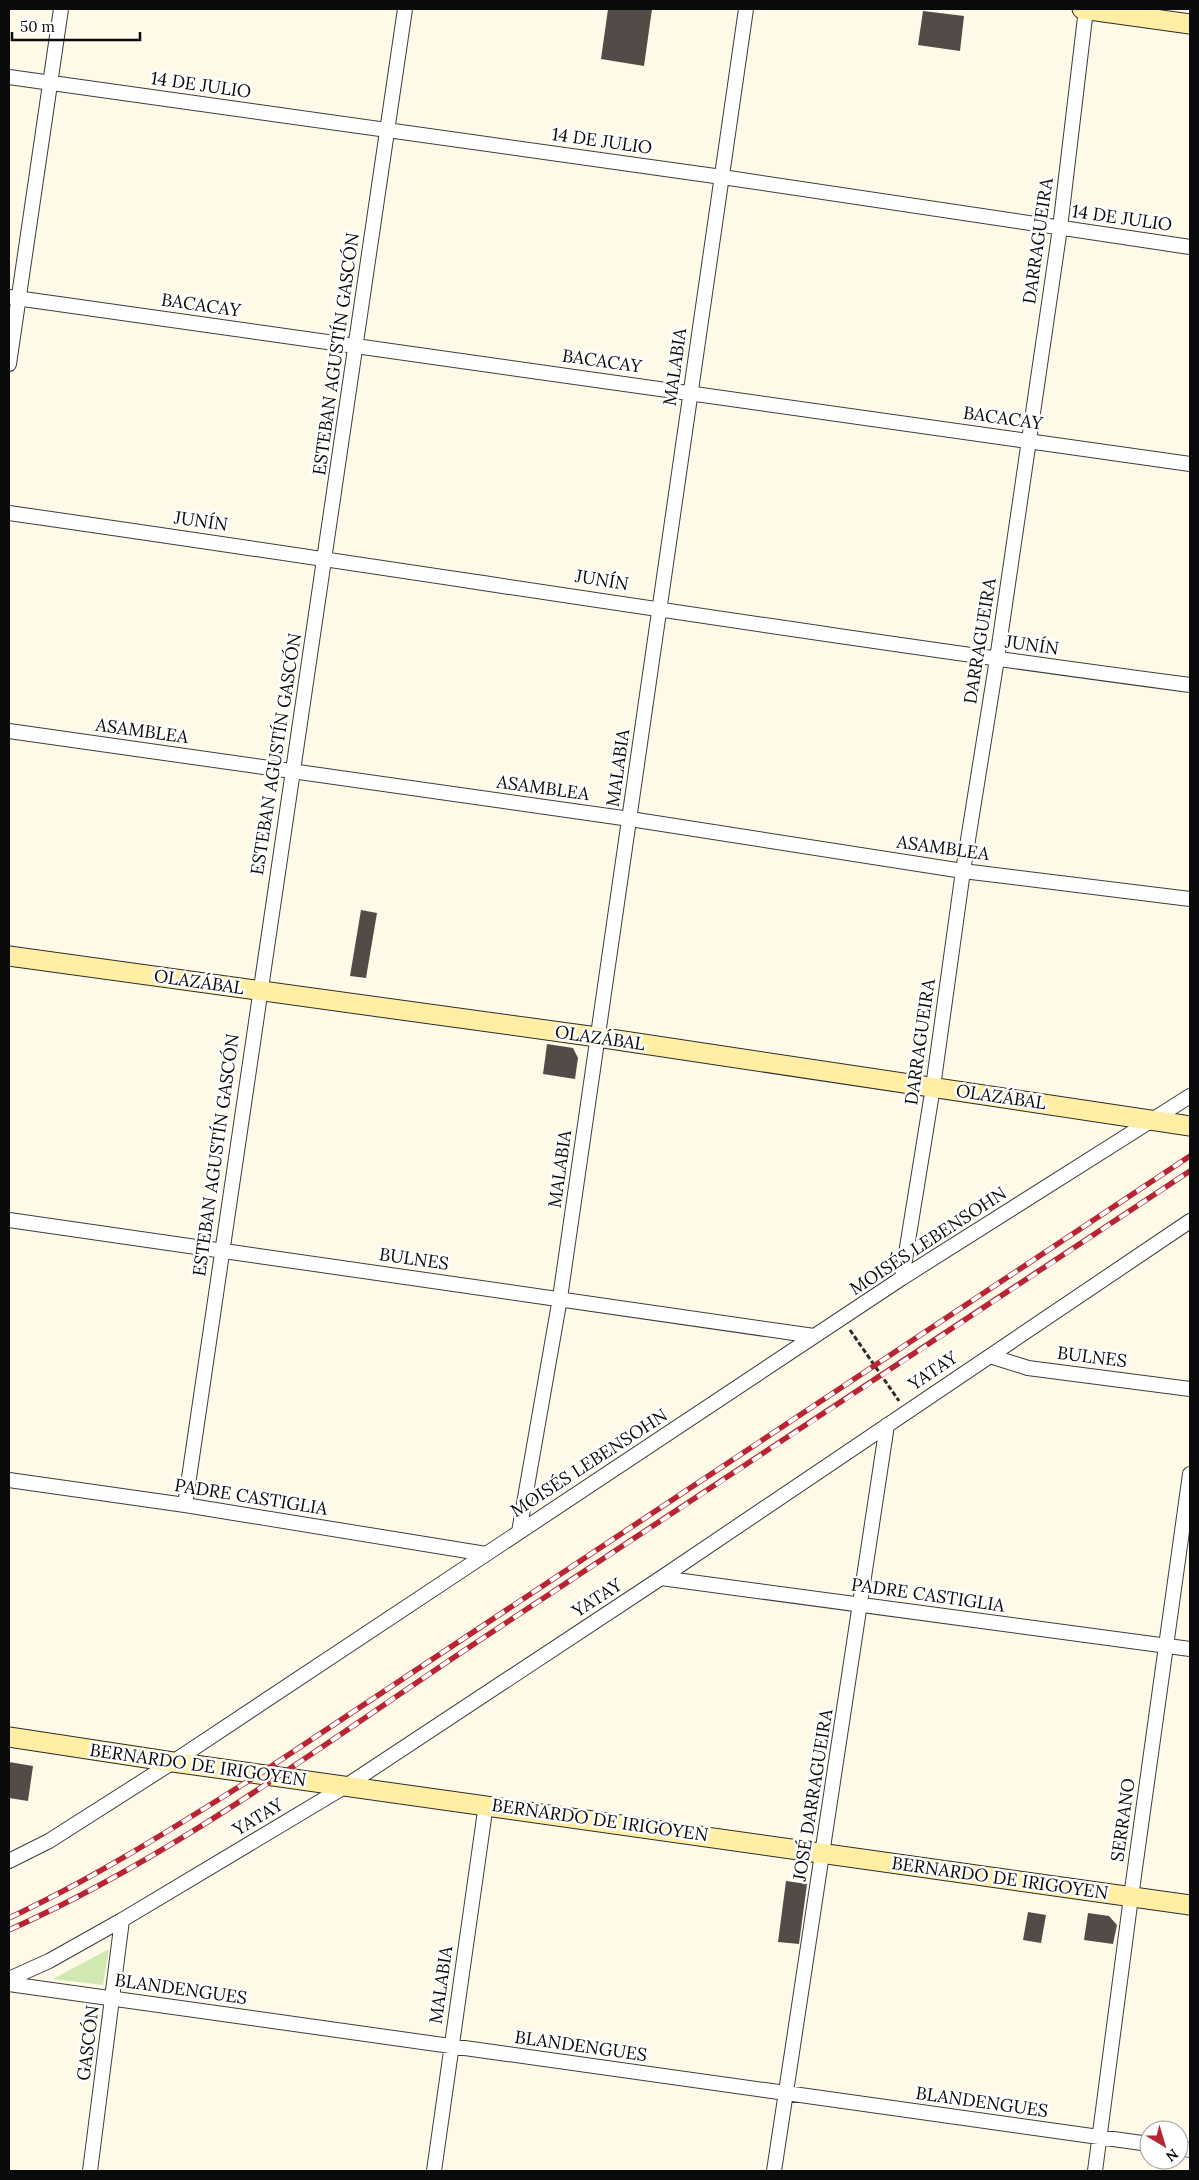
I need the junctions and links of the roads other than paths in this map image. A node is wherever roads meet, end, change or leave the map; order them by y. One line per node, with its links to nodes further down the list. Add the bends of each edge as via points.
1 (61, 9): 7 (street)
2 (405, 9): 8 (street, ESTEBAN AGUSTÍN GASCÓN)
3 (746, 9): 9 (street, MALABIA)
4 (1084, 9): 5 (street); 10 (street, DARRAGUEIRA)
5 (1190, 24)
6 (9, 77): 7 (street, 14 DE JULIO)
7 (51, 83): 8 (street, 14 DE JULIO); 12 (street)
8 (387, 130): 9 (street, 14 DE JULIO); 13 (street, ESTEBAN AGUSTÍN GASCÓN)
9 (722, 177): 10 (street, 14 DE JULIO); 15 (street, MALABIA)
10 (1060, 228): 11 (street, 14 DE JULIO); 16 (street, DARRAGUEIRA)
11 (1190, 247)
12 (13, 298): 13 (street, BACACAY); 14 (street)
13 (356, 346): 15 (street, BACACAY); 19 (street, ESTEBAN AGUSTÍN GASCÓN)
14 (9, 364)
15 (690, 392): 16 (street, BACACAY); 20 (street, MALABIA)
16 (1029, 440): 17 (street, BACACAY); 21 (street, DARRAGUEIRA)
17 (1190, 464)
18 (9, 513): 19 (street, JUNÍN)
19 (324, 558): 20 (street, JUNÍN); 24 (street, ESTEBAN AGUSTÍN GASCÓN)
20 (660, 608): 21 (street, JUNÍN); 25 (street, MALABIA)
21 (997, 659): 22 (street, JUNÍN); 26 (street, DARRAGUEIRA)
22 (1190, 685)
23 (9, 731): 24 (street, ASAMBLEA)
24 (292, 772): 25 (street, ASAMBLEA); 29 (street, ESTEBAN AGUSTÍN GASCÓN)
25 (630, 819): 26 (street, ASAMBLEA); 30 (street, MALABIA)
26 (963, 871): 27 (street, ASAMBLEA); 31 (street, DARRAGUEIRA)
27 (1190, 899)
28 (9, 956): 29 (street, OLAZÁBAL)
29 (259, 990): 30 (street, OLAZÁBAL); 37 (street, ESTEBAN AGUSTÍN GASCÓN)
30 (598, 1037): 31 (street, OLAZÁBAL); 39 (street, MALABIA)
31 (933, 1087): 33 (street, OLAZÁBAL); 38 (street, DARRAGUEIRA)
32 (1190, 1096): 33 (street, MOISÉS LEBENSOHN)
33 (1155, 1120): 34 (street, OLAZÁBAL); 38 (street, MOISÉS LEBENSOHN)
34 (1190, 1126)
35 (9, 1220): 37 (street, BULNES)
36 (1190, 1220): 41 (street, YATAY)
37 (221, 1251): 39 (street, BULNES); 46 (street, ESTEBAN AGUSTÍN GASCÓN)
38 (902, 1278): 40 (street, MOISÉS LEBENSOHN)
39 (560, 1298): 40 (street, BULNES); 47 (street, MALABIA)
40 (814, 1336): 47 (street, MOISÉS LEBENSOHN)
41 (990, 1356): 42 (street, BULNES, via 1028,1368); 43 (street, YATAY)
42 (1190, 1389)
43 (887, 1425): 49 (street, YATAY); 50 (street, JOSÉ DARRAGUEIRA)
44 (1190, 1474): 51 (street, SERRANO)
45 (9, 1480): 46 (street, PADRE CASTIGLIA)
46 (185, 1505): 48 (street, PADRE CASTIGLIA)
47 (519, 1532): 48 (street, MOISÉS LEBENSOHN)
48 (486, 1554): 54 (street, MOISÉS LEBENSOHN)
49 (661, 1578): 50 (street, PADRE CASTIGLIA); 55 (street, YATAY)
50 (861, 1605): 51 (street, PADRE CASTIGLIA); 57 (street, JOSÉ DARRAGUEIRA)
51 (1166, 1646): 52 (street, PADRE CASTIGLIA); 59 (street, SERRANO)
52 (1190, 1649)
53 (9, 1737): 54 (street, BERNARDO DE IRIGOYEN)
54 (173, 1762): 55 (street, BERNARDO DE IRIGOYEN); 58 (street, MOISÉS LEBENSOHN, via 49,1841)
55 (346, 1786): 56 (street, BERNARDO DE IRIGOYEN); 61 (street, YATAY)
56 (486, 1804): 57 (street, BERNARDO DE IRIGOYEN); 65 (street, MALABIA)
57 (823, 1852): 59 (street, BERNARDO DE IRIGOYEN); 66 (street, JOSÉ DARRAGUEIRA)
58 (9, 1861)
59 (1131, 1896): 60 (street, BERNARDO DE IRIGOYEN); 67 (street, SERRANO)
60 (1190, 1904)
61 (122, 1920): 62 (street, YATAY); 64 (street, GASCÓN)
62 (9, 1979)
63 (9, 1984): 64 (street, BLANDENGUES)
64 (112, 1998): 65 (street, BLANDENGUES); 69 (street, GASCÓN)
65 (452, 2047): 66 (street, BLANDENGUES); 70 (street, MALABIA)
66 (787, 2094): 67 (street, BLANDENGUES); 71 (street, JOSÉ DARRAGUEIRA)
67 (1101, 2137): 68 (street, BLANDENGUES); 72 (street, SERRANO)
68 (1139, 2143)
69 (90, 2171)
70 (434, 2171)
71 (774, 2171)
72 (1096, 2171)

